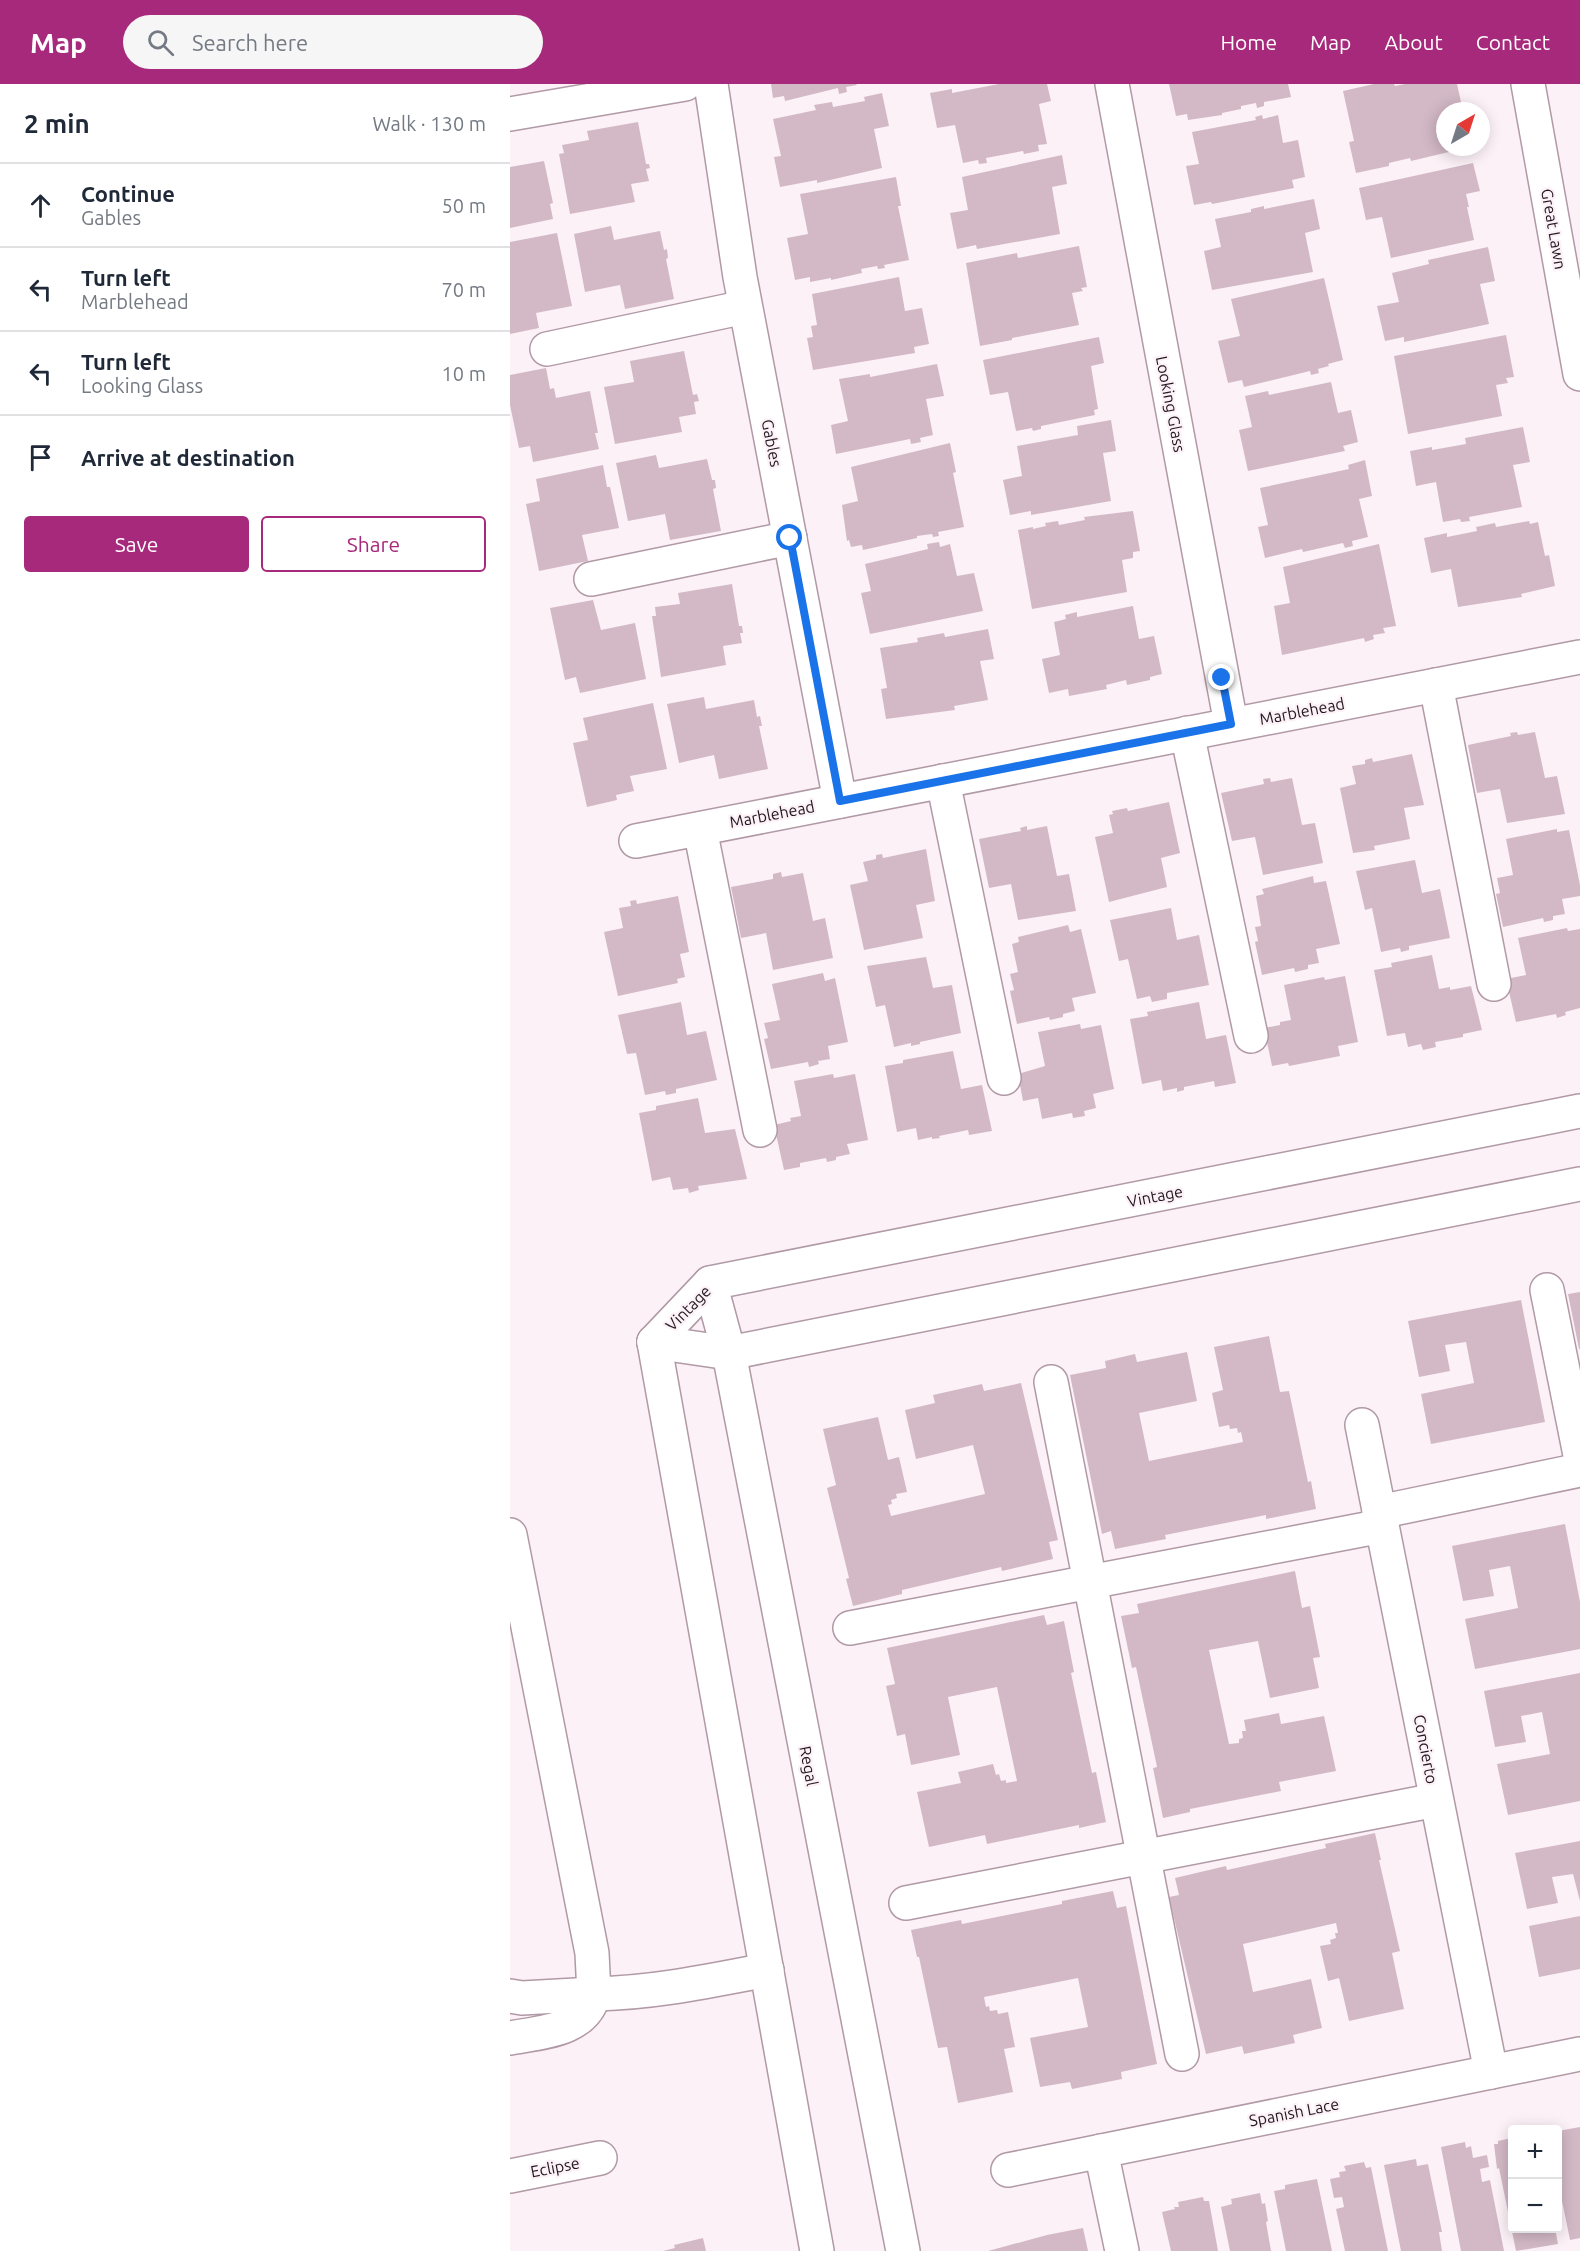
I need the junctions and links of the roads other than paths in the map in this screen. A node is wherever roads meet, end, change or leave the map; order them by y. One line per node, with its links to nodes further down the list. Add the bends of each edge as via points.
1 (685, 84): 5 (street)
2 (711, 84): 6 (street, Gables)
3 (1112, 84): 13 (street, Looking Glass)
4 (1528, 84): 8 (street, Great Lawn)
5 (510, 114)
6 (745, 308): 7 (street); 9 (street, Gables)
7 (547, 349)
8 (1580, 374)
9 (790, 538): 10 (street); 16 (street, Gables)
10 (591, 579)
11 (1580, 657): 12 (street, Marblehead)
12 (1436, 685): 13 (street, Marblehead); 19 (street)
13 (1231, 724): 14 (street, Marblehead)
14 (1187, 733): 15 (street, Marblehead); 20 (street)
15 (943, 781): 16 (street, Marblehead); 21 (street)
16 (840, 801): 17 (street, Marblehead)
17 (700, 829): 18 (street, Marblehead); 23 (street)
18 (636, 841)
19 (1494, 984)
20 (1251, 1036)
21 (1004, 1078)
22 (1580, 1111): 25 (street, Vintage)
23 (760, 1130)
24 (1580, 1184): 28 (street, Vintage)
25 (710, 1283): 27 (street, Vintage); 28 (street, Regal)
26 (1547, 1290): 31 (street)
27 (654, 1342): 28 (street, Vintage); 40 (street)
28 (729, 1353): 52 (street, Regal)
29 (1051, 1382): 35 (street)
30 (1362, 1425): 33 (street, Concierto)
31 (1580, 1455)
32 (1580, 1470): 33 (street)
33 (1380, 1519): 35 (street); 37 (street, Concierto)
34 (510, 1534): 41 (street, via 592,1953)
35 (1090, 1582): 36 (street); 38 (street)
36 (850, 1628)
37 (1437, 1800): 38 (street); 46 (street, Concierto)
38 (1143, 1857): 39 (street); 44 (street)
39 (906, 1903)
40 (767, 1970): 41 (street, via 675,1988); 51 (street)
41 (594, 1994): 42 (street); 43 (street, via 591,2006 566,2028)
42 (510, 1996)
43 (510, 2038)
44 (1182, 2054)
45 (1580, 2054): 46 (street, Spanish Lace)
46 (1491, 2072): 47 (street, Spanish Lace)
47 (1101, 2151): 49 (street, Spanish Lace); 53 (street)
48 (600, 2158): 50 (street, Eclipse)
49 (1008, 2170)
50 (510, 2176)
51 (817, 2251)
52 (903, 2251)
53 (1122, 2251)

